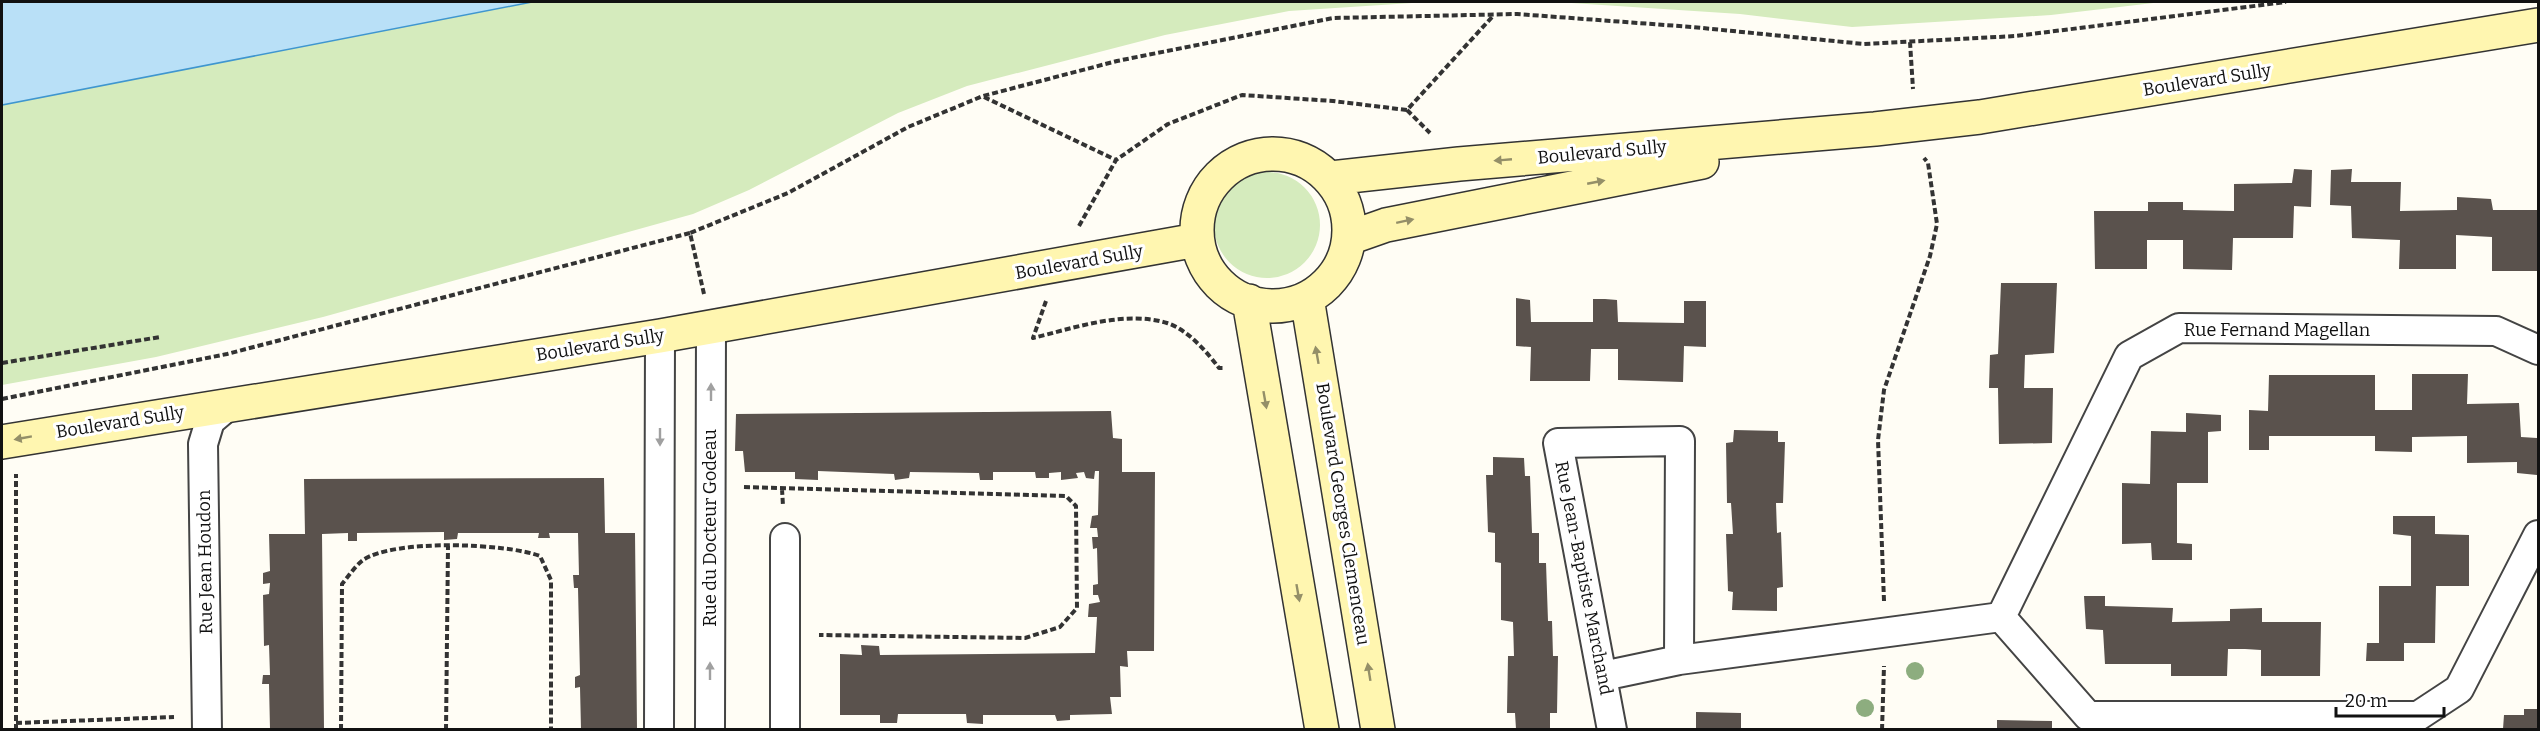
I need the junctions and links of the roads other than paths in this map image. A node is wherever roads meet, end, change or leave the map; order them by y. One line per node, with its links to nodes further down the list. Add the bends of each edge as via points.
1 (2538, 25): 2 (main road, Boulevard Sully, via 1980,117)
2 (1875, 129): 3 (main road, Boulevard Sully, one-way to 3); 4 (main road, Boulevard Sully, one-way to 2, via 1386,225 1478,205)
3 (1330, 178): 4 (main road, via 1344,198); 5 (main road, via 1311,163 1289,154 1264,154 1241,160 1221,174 1206,193 1198,216)
4 (1349, 238): 6 (main road, via 1341,266 1326,285)
5 (1197, 240): 7 (main road, via 1205,263 1219,283); 8 (main road, Boulevard Sully)
6 (1307, 298): 7 (main road, via 1285,305); 24 (main road, Boulevard Georges Clemenceau, one-way to 6)
7 (1249, 301): 23 (main road, one-way to 23)
8 (711, 327): 9 (main road, Boulevard Sully); 21 (street, Rue du Docteur Godeau, one-way to 8)
9 (660, 336): 11 (main road, Boulevard Sully); 20 (street, one-way to 20)
10 (2538, 350): 15 (street, Rue Fernand Magellan, via 2496,331 2179,328 2129,356)
11 (229, 405): 12 (main road, Boulevard Sully, one-way to 12); 18 (street, Rue Jean Houdon, via 210,421 203,444)
12 (9, 441)
13 (2538, 535): 19 (street, via 2459,689 2418,716)
14 (785, 538): 22 (street)
15 (2001, 617): 16 (street); 19 (street)
16 (1679, 660): 17 (street); 17 (street, Rue Jean-Baptiste Marchand, via 1680,441 1558,443)
17 (1603, 676): 25 (street, Rue Jean-Baptiste Marchand)
18 (207, 723)
19 (2088, 723)
20 (660, 729)
21 (710, 729)
22 (785, 729)
23 (1322, 729)
24 (1378, 729)
25 (1612, 729)

